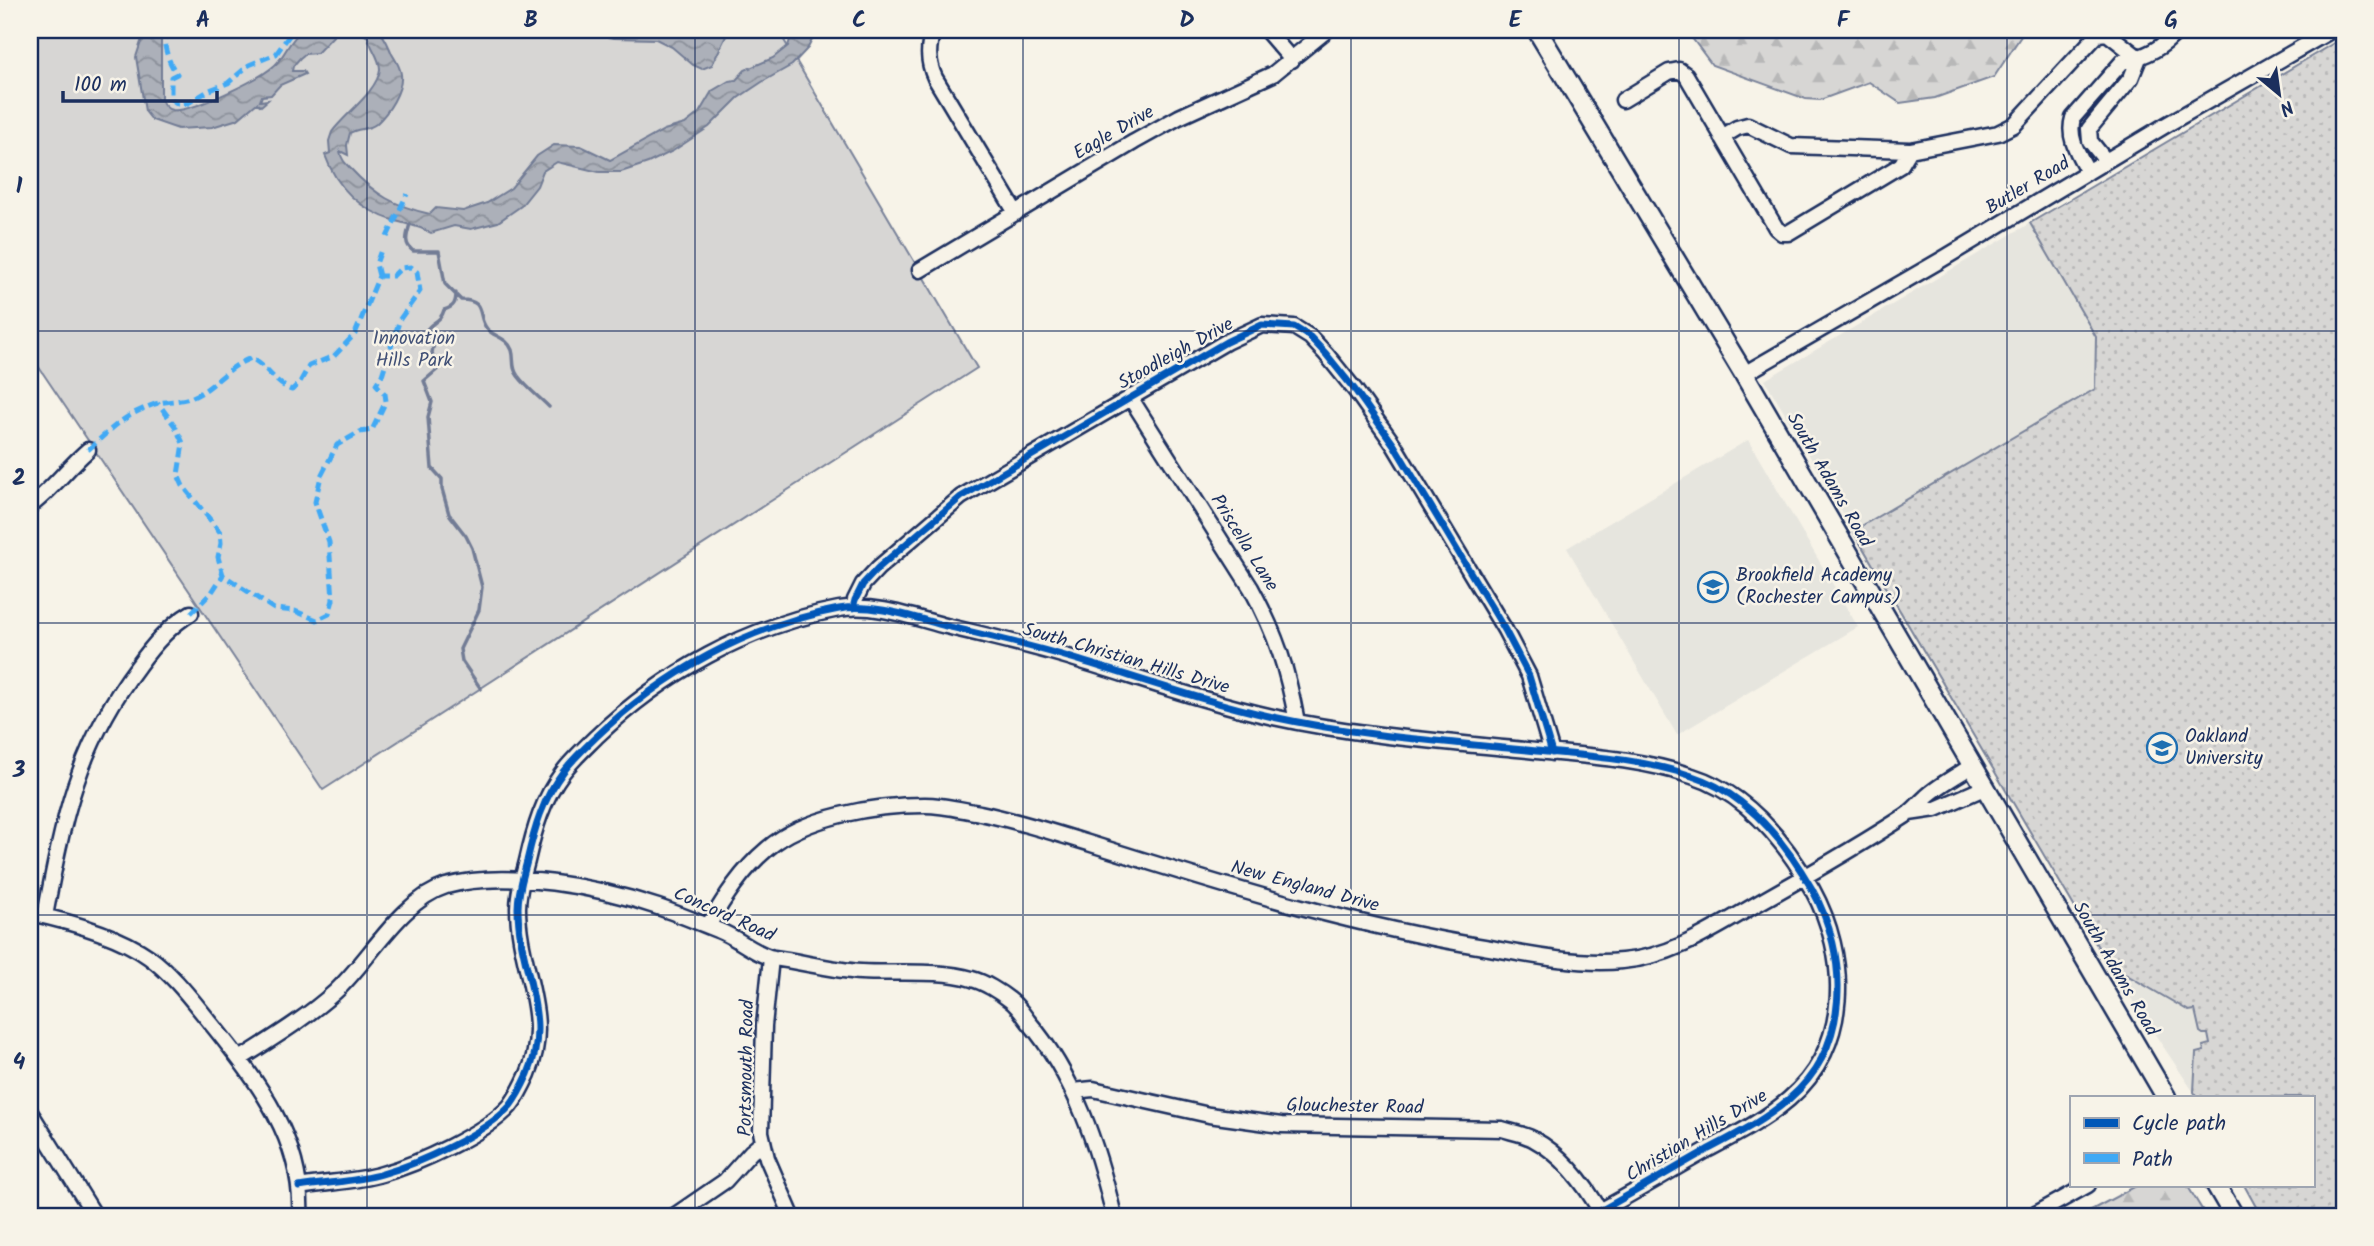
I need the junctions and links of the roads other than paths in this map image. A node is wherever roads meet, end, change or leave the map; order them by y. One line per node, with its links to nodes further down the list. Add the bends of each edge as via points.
1 (933, 30): 14 (street, via 929,60 935,78)
2 (1266, 30): 8 (street)
3 (1326, 30): 8 (street, Eagle Drive)
4 (1537, 30): 16 (main road, South Adams Road)
5 (2178, 30): 7 (street, via 2158,50)
6 (2332, 30): 12 (street, Butler Road)
7 (2139, 58): 11 (street, via 2108,33 2098,34 2014,125); 12 (street, via 2131,78 2089,129 2090,141); 13 (street, via 2123,61 2073,118 2072,137)
8 (1292, 60): 14 (street, Eagle Drive, via 1257,83 1179,117)
9 (1623, 100): 10 (street, via 1679,70)
10 (1722, 137): 11 (street, via 1748,125 1791,146); 11 (street, via 1782,233 1901,165)
11 (1910, 150)
12 (2106, 161): 13 (street, Butler Road)
13 (2088, 172): 16 (street, Butler Road)
14 (1016, 213): 15 (street, Eagle Drive)
15 (920, 270)
16 (1744, 374): 24 (main road, South Adams Road)
17 (1130, 397): 20 (street, Stoodleigh Drive, via 961,498 878,568 863,584); 22 (street, Priscella Lane, via 1267,617 1289,678); 23 (street, Stoodleigh Drive, via 1262,325 1294,327 1310,337 1394,445 1505,630 1529,676)
18 (88, 450): 19 (street, via 45,494)
19 (31, 501)
20 (853, 608): 22 (street, South Christian Hills Drive, via 1067,656); 28 (street, South Christian Hills Drive, via 811,616 725,646 630,708 562,772 537,821)
21 (191, 613): 30 (street, via 152,647 122,687 88,747 61,831)
22 (1297, 722): 23 (street, South Christian Hills Drive, via 1364,734)
23 (1552, 752): 27 (street, South Christian Hills Drive, via 1663,767 1722,787 1745,803 1773,833)
24 (1972, 766): 25 (main road, South Adams Road); 26 (street, New England Drive, via 1927,795)
25 (1984, 788): 26 (street, New England Drive, via 1936,809); 35 (main road, South Adams Road)
26 (1909, 813): 27 (street, New England Drive)
27 (1805, 877): 31 (street, New England Drive, via 1692,941 1626,961 1587,961 1367,925 1273,901 1017,821 930,805 902,806 867,810 793,831 767,848 731,888); 41 (street, Christian Hills Drive, via 1828,926 1837,961 1839,1000 1827,1051 1791,1098 1760,1121)
28 (521, 880): 31 (street, Concord Road, via 614,894); 33 (street, Concord Road, via 468,882 444,887 422,899 310,1014); 40 (street, South Christian Hills Drive, via 520,939 539,1032 535,1057 508,1107 470,1136 397,1169)
29 (30, 913): 30 (street)
30 (45, 916): 33 (street, via 94,931 148,957 194,1001)
31 (708, 926): 32 (street, Concord Road)
32 (771, 958): 34 (street, Concord Road, via 859,972 972,979 1012,1001 1052,1053); 37 (street, Portsmouth Road, via 763,1052)
33 (240, 1059): 40 (street, via 276,1114 290,1146)
34 (1073, 1091): 41 (street, Glouchester Road, via 1093,1090 1281,1125 1502,1129 1533,1139 1556,1155 1586,1190); 46 (street, Concord Road, via 1099,1157)
35 (2165, 1096)
36 (30, 1112): 42 (street)
37 (763, 1142): 44 (street, via 725,1181); 45 (street, Portsmouth Road)
38 (2086, 1186): 47 (street)
39 (2217, 1186): 48 (main road)
40 (299, 1187): 43 (street)
41 (1598, 1215)
42 (95, 1216)
43 (300, 1216)
44 (674, 1216)
45 (792, 1216)
46 (1115, 1216)
47 (2032, 1216)
48 (2234, 1216)

